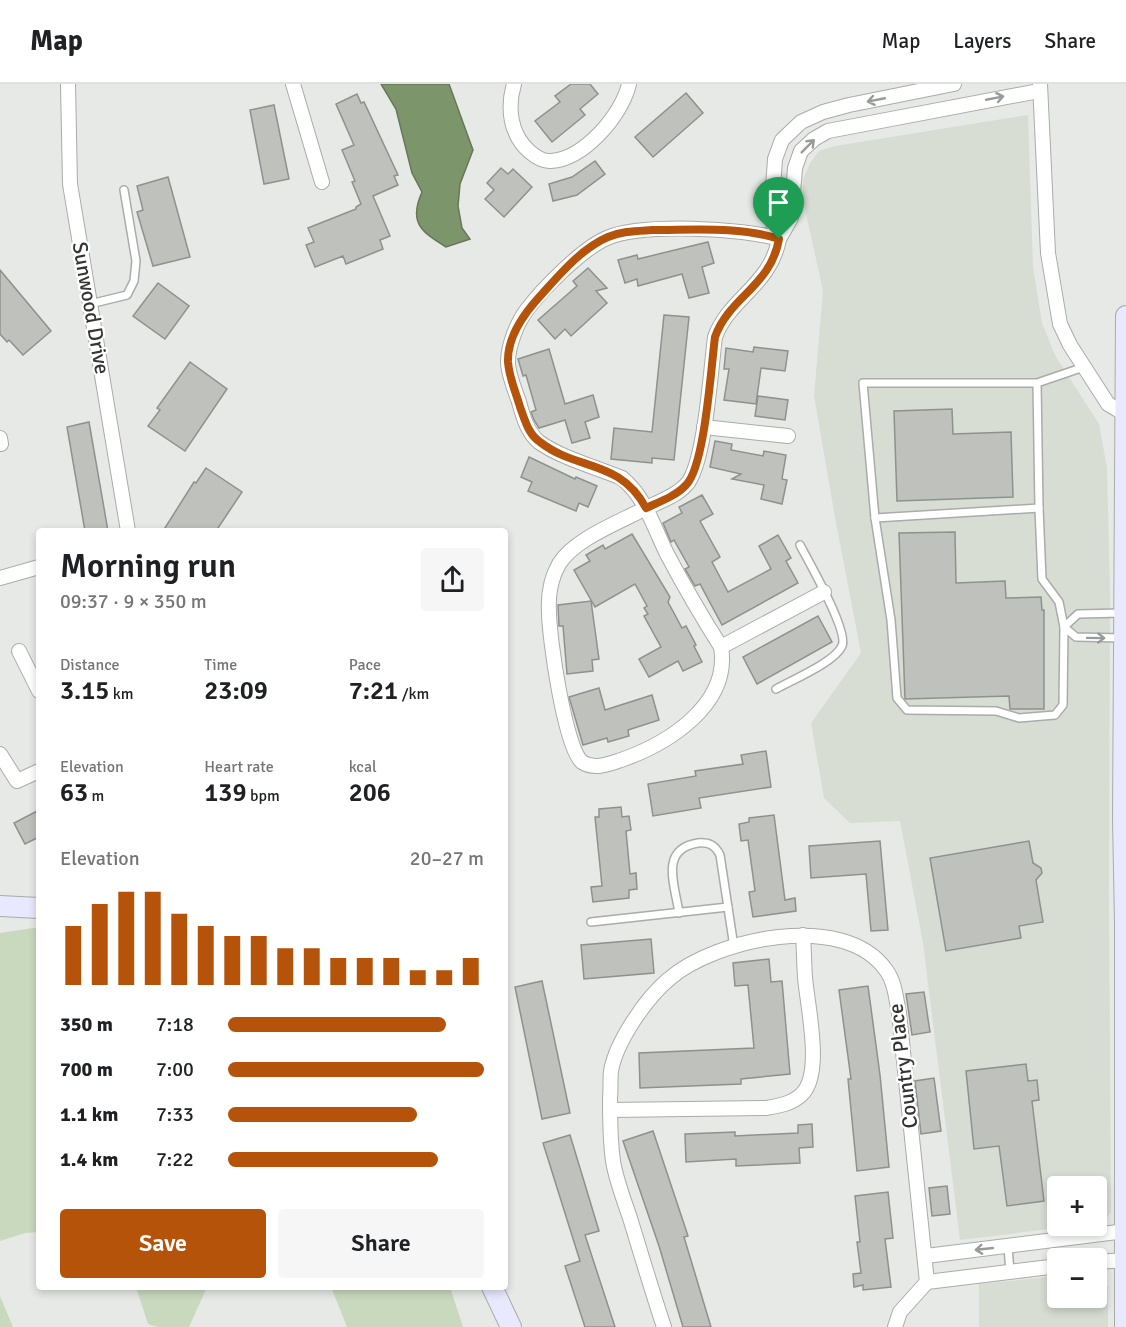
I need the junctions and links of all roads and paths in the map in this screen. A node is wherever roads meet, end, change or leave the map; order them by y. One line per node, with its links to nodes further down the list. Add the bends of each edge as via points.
1 (68, 84): 12 (street, Sunwood Drive, via 70,184)
2 (293, 84): 9 (street)
3 (514, 84): 4 (street, via 510,112 515,132 525,148 548,162 579,152 592,141 619,110)
4 (629, 84)
5 (954, 84): 7 (street, one-way to 7)
6 (1040, 87): 8 (street, one-way to 6); 14 (street, via 1052,285 1060,324)
7 (823, 112): 8 (street); 11 (street, via 801,122 782,141 775,159 771,217)
8 (828, 131): 11 (street, one-way to 8, via 791,218 795,168 801,151)
9 (322, 182)
10 (124, 190): 12 (lane, via 136,261 134,281 127,295)
11 (779, 239): 17 (street, via 776,255 764,275 720,324); 19 (street, via 715,230 627,231 588,250 526,311 508,362 532,435 555,451 622,478)
12 (90, 304): 22 (street, Sunwood Drive)
13 (1126, 316): 16 (main road)
14 (1084, 367): 15 (lane); 16 (street, via 1108,404)
15 (1037, 383): 20 (lane); 21 (lane, via 862,383)
16 (1125, 414): 27 (main road)
17 (704, 427): 18 (street); 19 (street, via 695,473 686,486)
18 (788, 436)
19 (646, 508): 30 (street, via 686,589); 30 (street, via 572,549 560,563 552,584 549,612 559,694 580,761 591,766 607,764 632,756 681,730 715,690 723,657)
20 (1039, 508): 21 (lane); 28 (lane, via 1042,579 1059,602)
21 (875, 518): 28 (lane, via 891,620 897,698 907,710 996,711 1019,718 1055,715 1063,705)
22 (127, 528)
23 (800, 544): 26 (lane)
24 (36, 568): 25 (street)
25 (0, 578)
26 (824, 592): 30 (street); 33 (lane, via 838,618 844,645 827,661)
27 (1124, 613): 28 (lane, via 1078,614); 29 (main road)
28 (1064, 627): 29 (lane, one-way to 29, via 1076,637)
29 (1124, 638): 34 (main road)
30 (721, 647)
31 (19, 651): 32 (street)
32 (36, 685)
33 (776, 689)
34 (1125, 697): 45 (main road)
35 (0, 754): 36 (street, via 17,781)
36 (36, 772)
37 (0, 906): 39 (main road)
38 (728, 907): 40 (lane); 40 (lane, via 720,855 716,847 706,842 682,848 674,856); 43 (lane)
39 (36, 908)
40 (679, 913): 41 (lane)
41 (591, 922)
42 (803, 935): 43 (street, Country Place); 44 (street, via 812,1073 801,1095 784,1105 766,1108); 47 (street, Country Place, via 861,948 887,970 894,987)
43 (734, 947): 44 (street, Country Place, via 719,950 685,968 668,980 643,1008 622,1040 611,1070)
44 (610, 1110): 55 (street, Country Place, via 613,1163)
45 (1126, 1231): 46 (street); 48 (main road)
46 (1008, 1247): 47 (street, one-way to 47); 51 (lane)
47 (926, 1256): 52 (street, Country Place)
48 (1126, 1260): 49 (street); 57 (main road)
49 (1107, 1261)
50 (1047, 1267): 51 (street)
51 (1010, 1272): 52 (street)
52 (927, 1282): 56 (street, via 900,1312)
53 (493, 1290): 54 (main road)
54 (511, 1327)
55 (664, 1327)
56 (895, 1327)
57 (1125, 1327)

